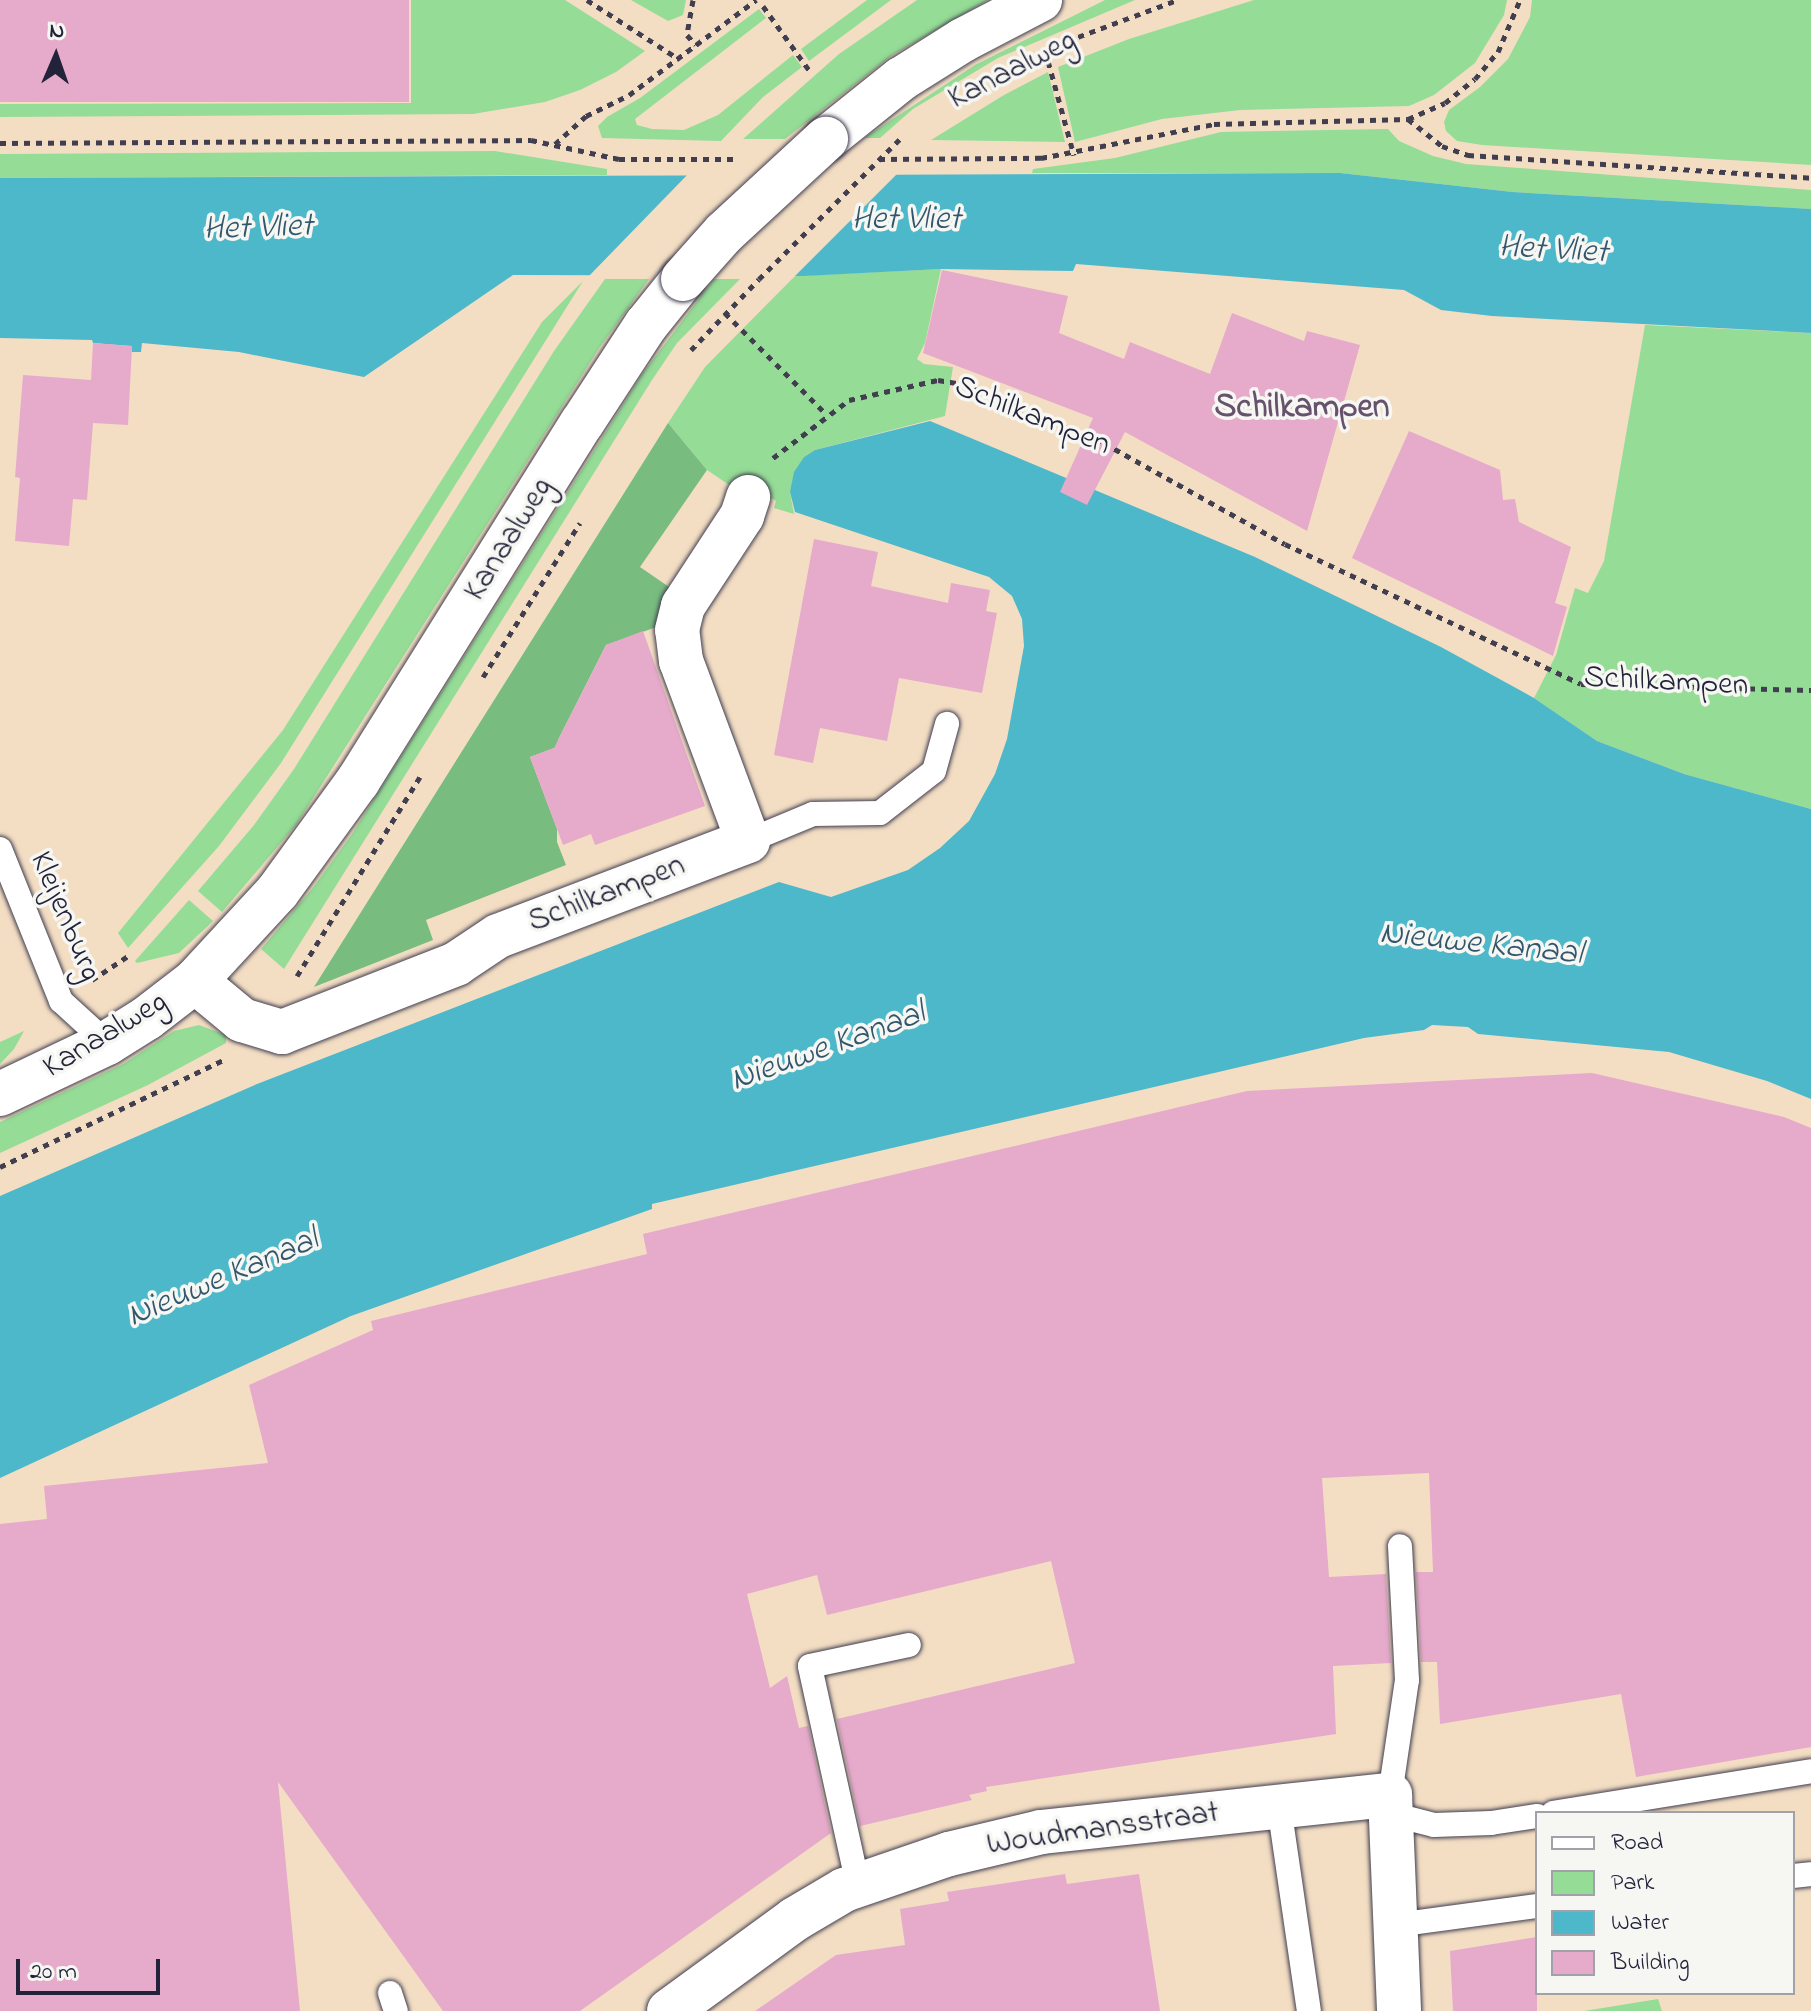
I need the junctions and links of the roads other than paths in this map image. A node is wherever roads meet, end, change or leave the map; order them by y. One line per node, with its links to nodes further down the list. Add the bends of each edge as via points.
1 (1040, 0): 6 (street, Kanaalweg, bridge, via 901,79 826,139 724,233 683,279 582,423 358,781 278,891)
2 (748, 497): 4 (street, via 742,516 683,606 677,630 681,661)
3 (947, 724): 4 (lane, via 934,771 880,813 813,814)
4 (748, 841): 6 (street, Schilkampen, via 498,936 456,964 282,1032 242,1020)
5 (0, 849): 7 (lane, Kleijenburg, via 61,1001)
6 (195, 981): 7 (street, Kanaalweg)
7 (107, 1043): 8 (street, Kanaalweg)
8 (0, 1094)
9 (1400, 1546): 12 (lane, via 1407,1680)
10 (909, 1645): 16 (lane, via 810,1666)
11 (1811, 1771): 14 (lane)
12 (1390, 1805): 13 (street, Woudmansstraat); 15 (lane, via 1434,1825); 18 (street)
13 (1279, 1806): 16 (street, Woudmansstraat, via 1041,1832 949,1854); 20 (lane)
14 (1565, 1811)
15 (1535, 1816)
16 (858, 1885): 19 (street, Woudmansstraat, via 795,1919)
17 (1535, 1906): 18 (lane)
18 (1396, 1925): 21 (street)
19 (669, 2011)
20 (1309, 2011)
21 (1399, 2011)

